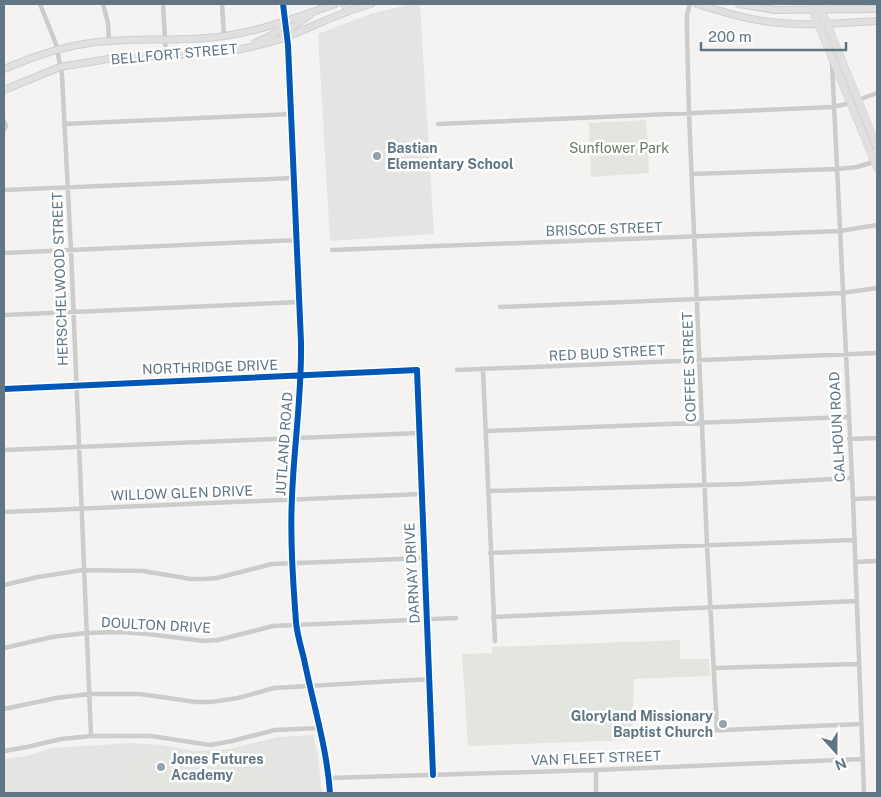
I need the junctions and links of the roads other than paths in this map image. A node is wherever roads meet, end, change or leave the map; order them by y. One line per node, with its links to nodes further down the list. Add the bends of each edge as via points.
1 (40, 4): 26 (street, HERSCHELWOOD STREET)
2 (104, 4): 25 (street)
3 (162, 4): 24 (street)
4 (222, 4): 22 (street)
5 (283, 4): 18 (main road, JUTLAND ROAD)
6 (335, 4): 15 (main road, BELLFORT STREET)
7 (344, 4): 16 (main road)
8 (371, 4): 16 (main road, BELLFORT STREET)
9 (690, 4): 37 (street, COFFEE STREET, via 687,15)
10 (697, 4): 17 (main road)
11 (737, 4): 12 (main road, via 775,10); 17 (main road)
12 (812, 7): 13 (main road); 20 (main road)
13 (820, 7): 14 (main road); 21 (main road)
14 (877, 9)
15 (318, 10): 18 (main road, BELLFORT STREET); 23 (main road, via 288,31)
16 (348, 11): 23 (main road, BELLFORT STREET)
17 (732, 14): 20 (main road, via 780,23)
18 (285, 21): 22 (main road, BELLFORT STREET); 23 (main road, JUTLAND ROAD); 27 (main road, via 276,33)
19 (877, 21): 21 (main road)
20 (818, 24): 21 (main road); 29 (main road)
21 (827, 24): 34 (main road)
22 (224, 36): 24 (main road, BELLFORT STREET)
23 (287, 36): 27 (main road, BELLFORT STREET); 38 (main road, JUTLAND ROAD)
24 (166, 40): 25 (main road, BELLFORT STREET); 28 (street)
25 (109, 41): 26 (main road, BELLFORT STREET)
26 (57, 49): 30 (street, HERSCHELWOOD STREET); 31 (main road, BELLFORT STREET)
27 (242, 49): 28 (main road, BELLFORT STREET)
28 (166, 56): 30 (main road, BELLFORT STREET, via 108,59)
29 (832, 59): 35 (main road); 36 (street, CALHOUN ROAD)
30 (60, 67): 32 (main road, BELLFORT STREET); 40 (street, HERSCHELWOOD STREET)
31 (4, 69)
32 (4, 90)
33 (877, 93): 34 (street)
34 (858, 100): 35 (street); 43 (main road)
35 (850, 103): 36 (street); 44 (main road)
36 (833, 107): 37 (street); 45 (street, CALHOUN ROAD)
37 (689, 113): 41 (street); 46 (street, COFFEE STREET)
38 (291, 114): 40 (street); 47 (main road, JUTLAND ROAD)
39 (4, 121): 42 (street)
40 (64, 124): 48 (street, HERSCHELWOOD STREET)
41 (438, 124)
42 (4, 130)
43 (877, 147)
44 (876, 163): 45 (street)
45 (838, 169): 46 (street); 51 (street, CALHOUN ROAD)
46 (692, 174): 52 (street, COFFEE STREET)
47 (294, 178): 48 (street); 53 (main road, JUTLAND ROAD)
48 (67, 188): 49 (street); 54 (street, HERSCHELWOOD STREET)
49 (4, 190)
50 (877, 225): 51 (street, BRISCOE STREET)
51 (840, 231): 52 (street, BRISCOE STREET); 58 (street, CALHOUN ROAD)
52 (695, 237): 55 (street, BRISCOE STREET); 59 (street, COFFEE STREET)
53 (297, 240): 54 (street); 60 (main road, JUTLAND ROAD)
54 (71, 250): 56 (street); 62 (street, HERSCHELWOOD STREET)
55 (332, 250)
56 (4, 253)
57 (877, 288): 58 (street)
58 (842, 293): 59 (street); 65 (street, CALHOUN ROAD)
59 (698, 298): 61 (street); 66 (street, COFFEE STREET)
60 (299, 302): 62 (street); 70 (main road, JUTLAND ROAD)
61 (500, 307)
62 (72, 313): 63 (street); 71 (street, HERSCHELWOOD STREET)
63 (4, 315)
64 (877, 353): 65 (street, RED BUD STREET)
65 (845, 355): 66 (street, RED BUD STREET); 73 (street, CALHOUN ROAD)
66 (699, 360): 69 (street, RED BUD STREET); 74 (street, COFFEE STREET)
67 (417, 370): 70 (street, NORTHRIDGE DRIVE); 76 (street, DARNAY DRIVE)
68 (457, 370): 69 (street, RED BUD STREET)
69 (482, 370): 75 (street)
70 (302, 376): 71 (street, NORTHRIDGE DRIVE); 77 (main road, JUTLAND ROAD)
71 (75, 385): 72 (street, NORTHRIDGE DRIVE); 80 (street, HERSCHELWOOD STREET)
72 (4, 389)
73 (848, 417): 74 (street); 79 (street, CALHOUN ROAD)
74 (702, 422): 75 (street); 83 (street, COFFEE STREET)
75 (486, 431): 84 (street)
76 (419, 433): 77 (street); 85 (street, DARNAY DRIVE)
77 (295, 437): 80 (street); 87 (main road, JUTLAND ROAD)
78 (877, 438): 79 (street)
79 (849, 439): 82 (street, CALHOUN ROAD)
80 (78, 446): 81 (street); 89 (street, HERSCHELWOOD STREET)
81 (4, 450)
82 (851, 478): 83 (street); 88 (street, CALHOUN ROAD)
83 (705, 484): 84 (street); 92 (street, COFFEE STREET)
84 (488, 492): 93 (street)
85 (421, 494): 87 (street, WILLOW GLEN DRIVE); 94 (street, DARNAY DRIVE)
86 (877, 498): 88 (street)
87 (292, 499): 89 (street, WILLOW GLEN DRIVE); 97 (main road, JUTLAND ROAD)
88 (852, 499): 91 (street, CALHOUN ROAD)
89 (81, 508): 90 (street, WILLOW GLEN DRIVE); 98 (street, HERSCHELWOOD STREET)
90 (4, 512)
91 (854, 540): 92 (street); 96 (street, CALHOUN ROAD)
92 (707, 545): 93 (street); 101 (street, COFFEE STREET)
93 (490, 553): 102 (street)
94 (424, 558): 97 (street); 104 (street, DARNAY DRIVE)
95 (877, 561): 96 (street)
96 (855, 562): 100 (street, CALHOUN ROAD)
97 (293, 563): 98 (street, via 272,564 204,579 143,571); 105 (main road, JUTLAND ROAD)
98 (83, 570): 99 (street); 106 (street, HERSCHELWOOD STREET)
99 (4, 585)
100 (856, 601): 101 (street); 109 (street, CALHOUN ROAD)
101 (712, 608): 102 (street); 110 (street, COFFEE STREET)
102 (493, 617): 107 (street)
103 (456, 618): 104 (street, DOULTON DRIVE)
104 (427, 619): 105 (street, DOULTON DRIVE); 111 (street, DARNAY DRIVE)
105 (296, 624): 106 (street, DOULTON DRIVE, via 204,641 148,634); 112 (main road, JUTLAND ROAD)
106 (86, 633): 108 (street, DOULTON DRIVE); 113 (street, HERSCHELWOOD STREET)
107 (495, 641)
108 (4, 648)
109 (859, 664): 110 (street); 115 (street, CALHOUN ROAD)
110 (714, 668): 117 (street, COFFEE STREET)
111 (430, 679): 112 (street); 123 (street, DARNAY DRIVE)
112 (309, 686): 113 (street, via 274,688 211,702 140,694); 116 (main road, JUTLAND ROAD)
113 (89, 694): 114 (street); 119 (street, HERSCHELWOOD STREET)
114 (4, 710)
115 (860, 724): 117 (street); 121 (street, CALHOUN ROAD)
116 (320, 728): 119 (street, via 275,730 210,745 150,736); 124 (main road, JUTLAND ROAD)
117 (717, 730): 118 (street)
118 (634, 734)
119 (91, 736): 120 (street)
120 (4, 751)
121 (863, 759): 122 (street, VAN FLEET STREET); 127 (street, CALHOUN ROAD)
122 (596, 770): 123 (street, VAN FLEET STREET); 126 (street)
123 (433, 775): 124 (street, VAN FLEET STREET)
124 (329, 778): 125 (main road, JUTLAND ROAD)
125 (330, 793)
126 (596, 793)
127 (864, 793)

